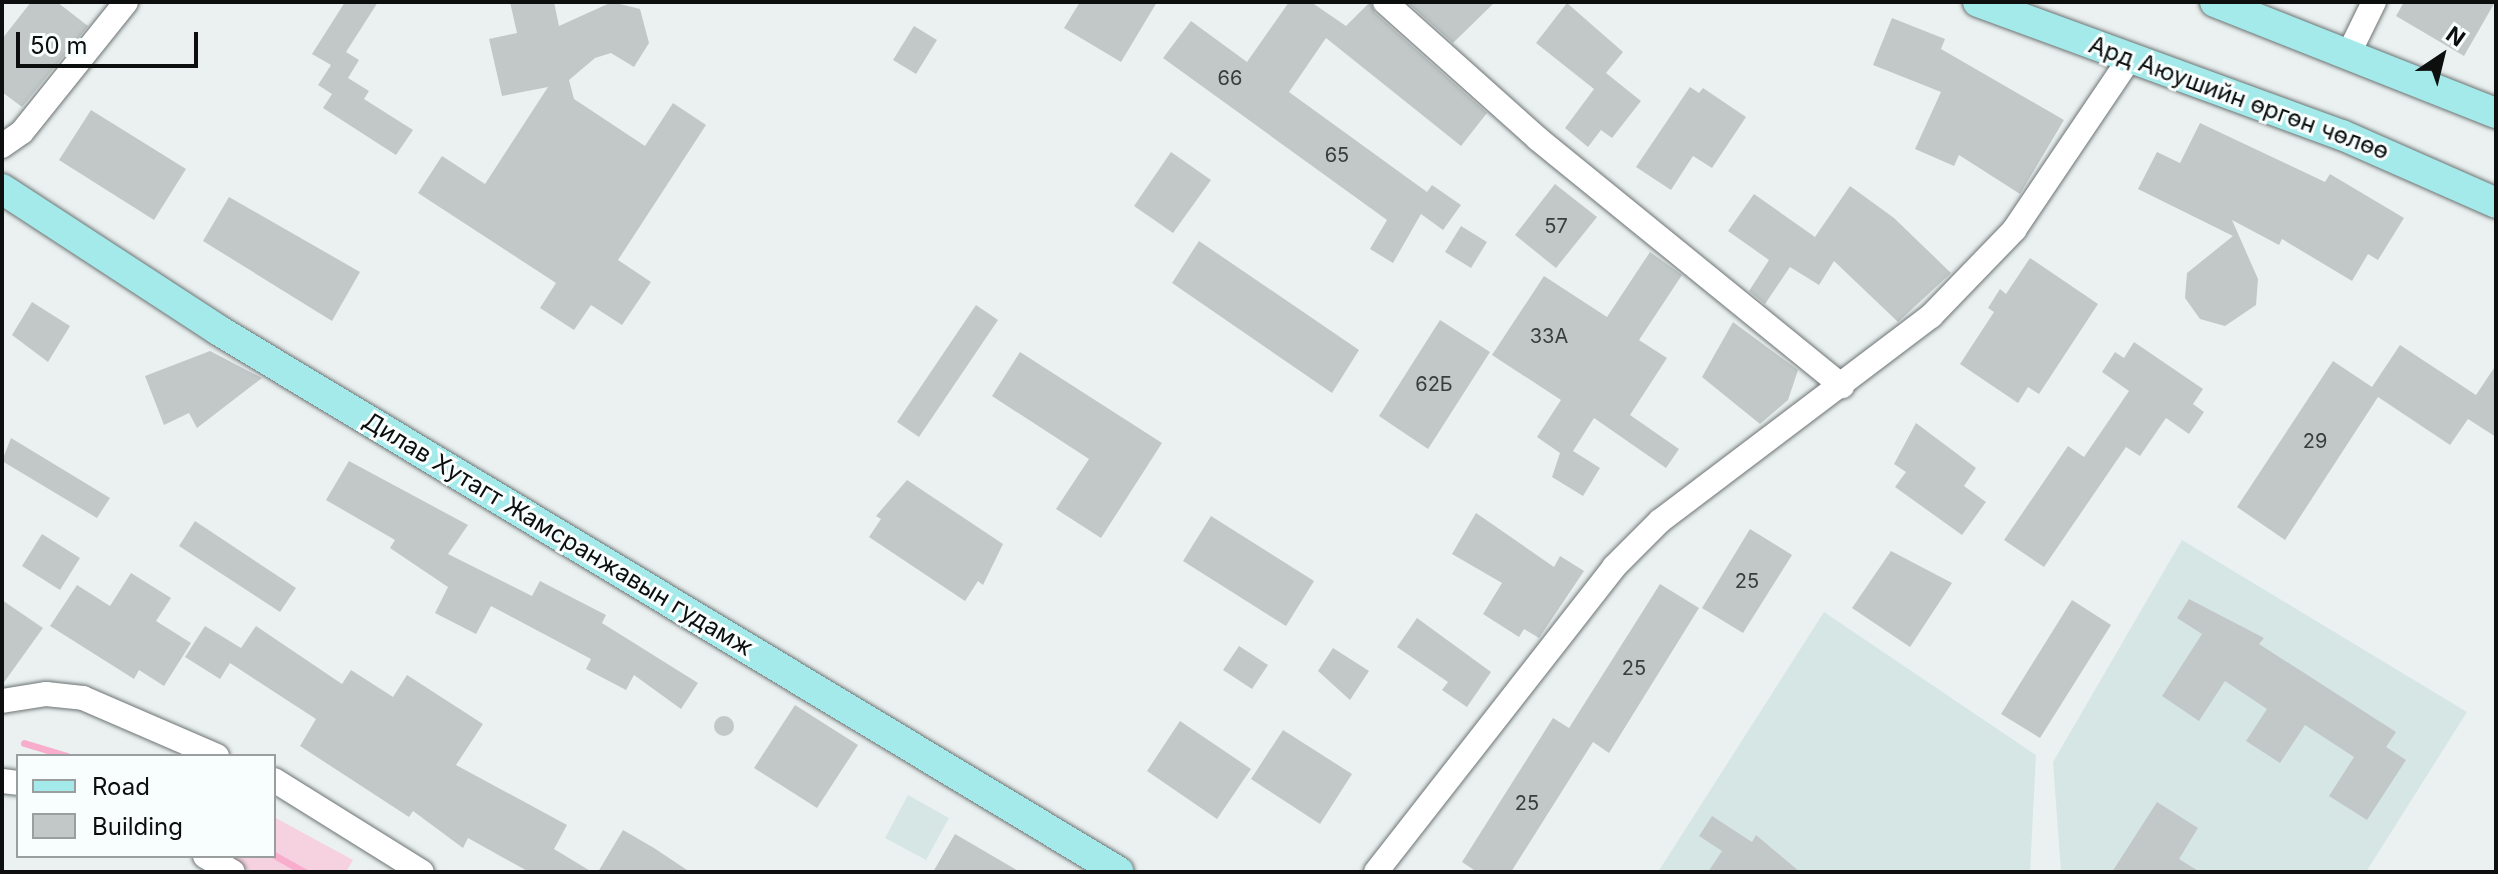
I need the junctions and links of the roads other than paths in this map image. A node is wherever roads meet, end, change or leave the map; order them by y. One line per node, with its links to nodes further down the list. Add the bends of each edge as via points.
1 (126, 2): 9 (street, via 22,132)
2 (1385, 2): 12 (street, via 1538,139)
3 (1978, 2): 7 (main road, Ард Аюушийн өргөн чөлөө)
4 (2374, 2): 6 (street)
5 (2219, 3): 6 (main road)
6 (2349, 53): 8 (main road)
7 (2130, 58): 11 (main road, Ард Аюушийн өргөн чөлөө, via 2342,135); 12 (street, via 2014,230 1931,316)
8 (2496, 113)
9 (2, 146)
10 (2, 189): 19 (main road, Дилав Хутагт Жамсранжавын гудамж, via 218,330)
11 (2496, 203)
12 (1842, 386): 20 (street, via 1660,521 1614,567)
13 (2, 701): 14 (street, via 46,694 83,698)
14 (212, 754)
15 (276, 781): 18 (street)
16 (208, 858): 17 (street)
17 (233, 872)
18 (422, 872)
19 (1119, 872)
20 (1376, 872)

